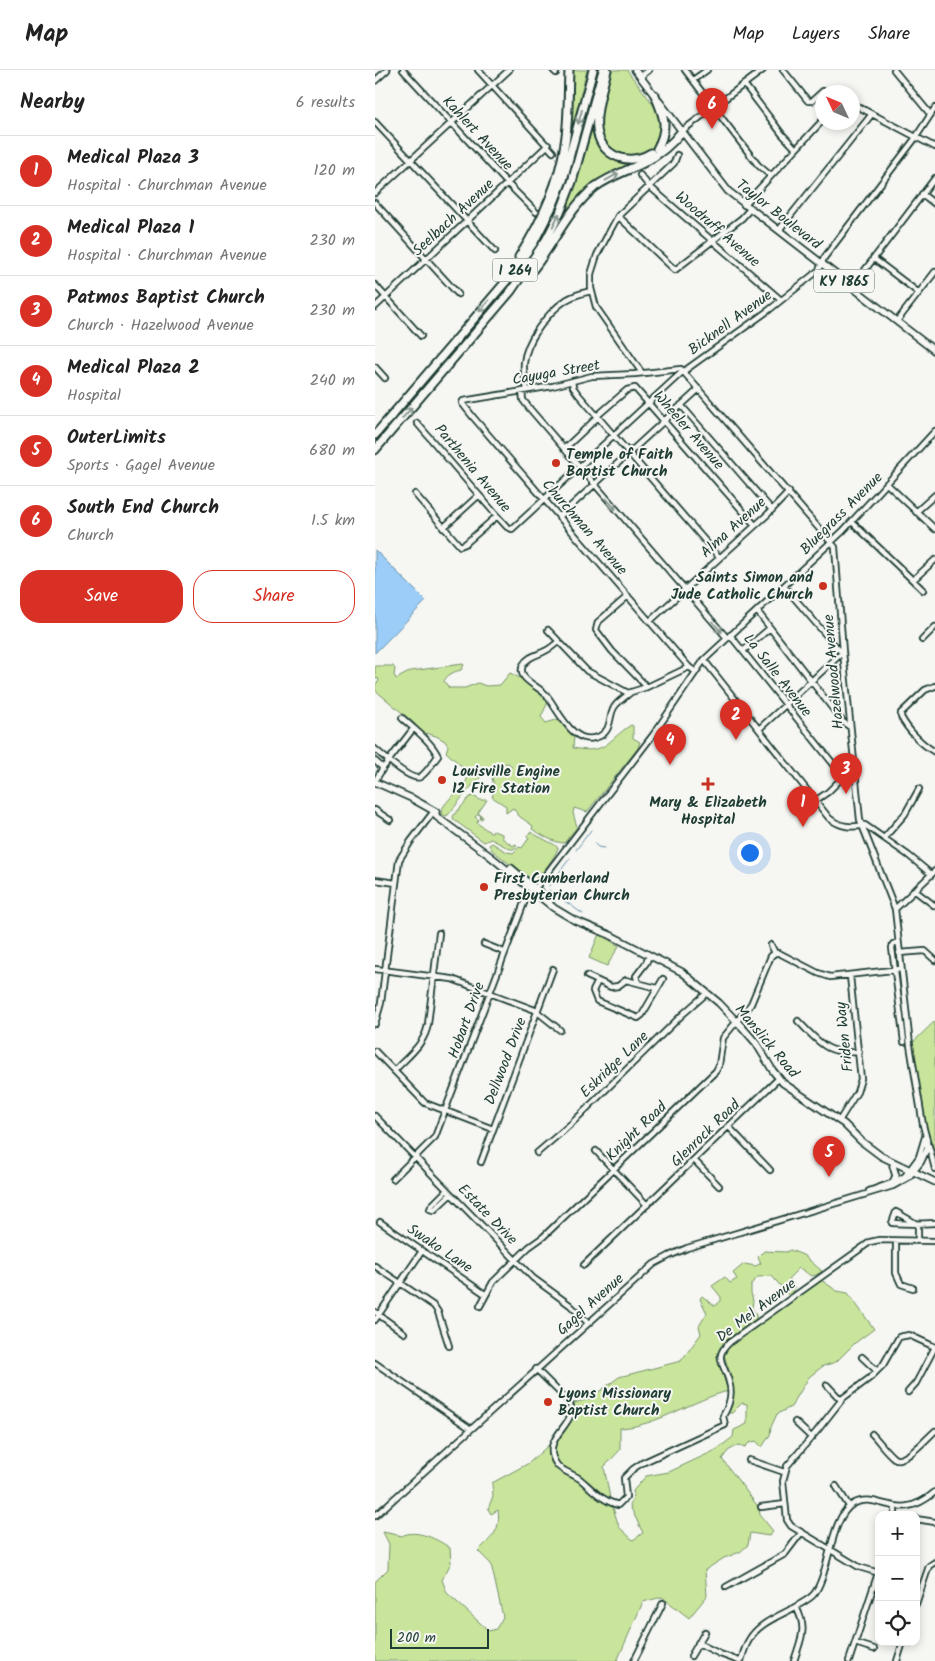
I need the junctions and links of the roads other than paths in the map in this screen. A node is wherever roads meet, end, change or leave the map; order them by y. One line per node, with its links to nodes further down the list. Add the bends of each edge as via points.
1 (387, 70): 18 (street)
2 (403, 70): 29 (street, Kahlert Avenue)
3 (478, 70): 20 (street)
4 (509, 70): 20 (street)
5 (569, 70): 64 (highway, via 567,131 557,179 535,229)
6 (593, 70): 64 (highway, I 264, one-way to 64, via 555,200 534,242)
7 (603, 70): 65 (highway, I 264, one-way to 7, via 542,247 565,201)
8 (607, 70): 35 (highway, via 596,119 599,140 610,152 628,159 647,156)
9 (635, 70): 16 (main road, Taylor Boulevard / KY 1865)
10 (649, 70): 16 (street)
11 (685, 70): 17 (street)
12 (707, 70): 17 (street)
13 (763, 70): 19 (street)
14 (783, 70): 22 (street, via 808,101)
15 (894, 70): 27 (street)
16 (640, 77): 21 (main road, Taylor Boulevard / KY 1865)
17 (693, 80): 23 (street)
18 (375, 81)
19 (744, 84): 23 (street); 36 (street)
20 (492, 85): 29 (street); 33 (street)
21 (655, 95): 31 (main road, Taylor Boulevard / KY 1865); 35 (highway, via 665,126)
22 (815, 98)
23 (714, 107): 31 (street); 41 (street, via 758,165)
24 (860, 108): 26 (street)
25 (935, 108): 27 (street, Bicknell Avenue)
26 (871, 114): 32 (street); 54 (street)
27 (930, 114): 32 (street, Bicknell Avenue)
28 (375, 122): 39 (street)
29 (451, 123): 39 (street); 43 (street, Kahlert Avenue)
30 (815, 129): 36 (street)
31 (682, 132): 35 (highway); 49 (main road, Taylor Boulevard / KY 1865, via 725,188); 65 (highway, one-way to 31, via 539,262 590,192 608,179 649,160)
32 (917, 137): 34 (street); 59 (street, Bicknell Avenue)
33 (548, 145): 37 (street); 43 (street, Seelbach Avenue)
34 (935, 147)
35 (657, 149)
36 (796, 149): 41 (street)
37 (553, 152)
38 (677, 155): 44 (street, via 674,163)
39 (411, 160): 45 (street); 53 (street)
40 (640, 175): 44 (street, Woodruff Avenue)
41 (771, 176): 49 (street)
42 (935, 178): 46 (street)
43 (508, 184): 51 (street, Kahlert Avenue); 53 (street, Seelbach Avenue)
44 (649, 186): 52 (street); 55 (street, Woodruff Avenue)
45 (375, 193)
46 (922, 194): 48 (street); 58 (street)
47 (375, 203): 57 (street)
48 (935, 204)
49 (744, 205): 50 (main road, Taylor Boulevard / KY 1865)
50 (750, 209): 54 (main road, Taylor Boulevard / KY 1865); 55 (street)
51 (536, 212)
52 (618, 216): 55 (street, via 675,270); 63 (street, via 595,262)
53 (466, 220): 56 (street); 57 (street, Seelbach Avenue)
54 (779, 230): 59 (main road, Taylor Boulevard / KY 1865)
55 (713, 241): 69 (street, Woodruff Avenue)
56 (495, 251)
57 (426, 258): 67 (street); 68 (street, Seelbach Avenue)
58 (873, 258): 62 (street); 66 (street)
59 (822, 264): 62 (main road, Taylor Boulevard / KY 1865); 69 (street, Bicknell Avenue)
60 (935, 272): 66 (street)
61 (375, 285): 68 (street)
62 (852, 287): 71 (main road, Taylor Boulevard / KY 1865)
63 (591, 290): 76 (street, via 599,313); 80 (street, La Salle Avenue, via 563,302 533,336 523,363)
64 (498, 291): 88 (highway, I 264, one-way to 88)
65 (511, 291): 91 (highway, I 264, one-way to 65)
66 (919, 293): 71 (street)
67 (458, 294)
68 (386, 297): 70 (street, Seelbach Avenue); 72 (street)
69 (781, 300): 75 (street, Bicknell Avenue)
70 (375, 307)
71 (897, 321): 73 (main road, Taylor Boulevard / KY 1865)
72 (421, 336)
73 (935, 351)
74 (375, 367): 77 (street)
75 (683, 371): 76 (street, Cayuga Street, via 677,368); 79 (street); 82 (street, Bicknell Avenue)
76 (641, 373): 78 (street, Cayuga Street, via 592,376)
77 (385, 378)
78 (572, 381): 80 (street, Cayuga Street); 84 (street)
79 (699, 389): 83 (street); 96 (street)
80 (525, 391): 81 (street, Cayuga Street); 90 (street, La Salle Avenue, via 523,400)
81 (462, 402): 100 (street, Churchman Avenue)
82 (649, 403): 84 (street, Wheeler Avenue, via 635,388 631,388); 85 (street, Wheeler Avenue); 89 (street, Bicknell Avenue)
83 (681, 405): 85 (street); 101 (street)
84 (598, 416): 89 (street); 90 (street)
85 (664, 420): 92 (street); 106 (street, Wheeler Avenue)
86 (417, 423): 98 (street, Parthenia Avenue)
87 (935, 431): 94 (street, Bluegrass Avenue)
88 (375, 435)
89 (614, 435): 92 (street); 93 (street, Bicknell Avenue)
90 (564, 448): 93 (street, La Salle Avenue)
91 (375, 450)
92 (629, 452): 95 (street); 111 (street)
93 (579, 466): 95 (street, La Salle Avenue); 100 (street, Bicknell Avenue)
94 (887, 484): 102 (street); 105 (street, Bluegrass Avenue)
95 (594, 485): 104 (street); 115 (street, La Salle Avenue, one-way to 115)
96 (789, 492): 101 (street, Alma Avenue); 110 (street)
97 (415, 494): 107 (street)
98 (479, 495): 103 (street, Parthenia Avenue); 107 (street)
99 (935, 495): 102 (street)
100 (544, 499): 104 (street, Churchman Avenue); 108 (street, Bicknell Avenue)
101 (772, 510): 106 (street, Alma Avenue)
102 (916, 512): 109 (street)
103 (497, 516): 107 (street, via 460,546); 108 (street, Parthenia Avenue)
104 (559, 516): 117 (street, Churchman Avenue)
105 (852, 522): 110 (street, Bluegrass Avenue); 113 (street)
106 (755, 525): 111 (street, Alma Avenue)
107 (443, 528)
108 (509, 529)
109 (935, 530)
110 (833, 542): 114 (street, Bluegrass Avenue); 127 (street, Hazelwood Avenue)
111 (719, 556): 115 (street, Alma Avenue)
112 (935, 560): 113 (street)
113 (913, 580): 116 (street)
114 (784, 586): 118 (street, Bluegrass Avenue); 127 (street)
115 (685, 589): 119 (street, Alma Avenue); 123 (street, La Salle Avenue, one-way to 123)
116 (923, 590)
117 (629, 596): 119 (street, Churchman Avenue); 133 (street, via 596,627 612,651)
118 (757, 611): 121 (street); 123 (street, Bluegrass Avenue)
119 (649, 621): 129 (street, Churchman Avenue)
120 (935, 627): 124 (street)
121 (770, 628): 126 (street); 131 (street)
122 (548, 630): 125 (street)
123 (729, 637): 126 (street, La Salle Avenue); 128 (street, Bluegrass Avenue)
124 (922, 640)
125 (558, 642): 134 (street, via 587,671); 134 (street, via 525,662 523,674 544,692 571,730 579,736 592,738 602,734 608,728 615,706)
126 (743, 651): 135 (street, La Salle Avenue)
127 (843, 652): 131 (street); 137 (street, Hazelwood Avenue)
128 (704, 660): 130 (street, Bluegrass Avenue); 139 (street)
129 (689, 667): 130 (street, Churchman Avenue); 133 (street)
130 (696, 672): 158 (street, Bluegrass Avenue)
131 (812, 681): 135 (street); 137 (street)
132 (935, 686): 141 (street, via 927,689 901,713 901,718 923,744)
133 (647, 687): 134 (street)
134 (630, 693)
135 (785, 704): 139 (street); 146 (street, La Salle Avenue)
136 (402, 718): 138 (street)
137 (849, 727): 145 (street, Hazelwood Avenue)
138 (413, 729): 142 (street); 142 (street, via 438,756 419,778 402,771)
139 (759, 729): 149 (street)
140 (375, 749): 142 (street)
141 (935, 752)
142 (389, 760): 144 (street)
143 (375, 761): 144 (street)
144 (383, 768): 147 (street)
145 (854, 768): 146 (street); 153 (street, Hazelwood Avenue)
146 (843, 776): 149 (street)
147 (375, 782): 151 (main road, Manslick Road)
148 (919, 789): 154 (street, via 905,814)
149 (815, 801): 153 (street, via 837,824)
150 (375, 810): 152 (street)
151 (434, 812): 157 (street, via 403,852); 158 (main road, Manslick Road, via 487,849)
152 (390, 820)
153 (861, 826): 154 (street, via 865,825); 161 (street, Hazelwood Avenue)
154 (884, 838): 155 (street)
155 (933, 872): 159 (street)
156 (375, 880): 157 (street)
157 (396, 883): 173 (street)
158 (534, 890): 166 (street, Hobart Drive, via 521,908); 169 (main road, Manslick Road)
159 (914, 890): 160 (street); 161 (street)
160 (935, 906)
161 (895, 908): 163 (street, Hazelwood Avenue)
162 (439, 933): 176 (street)
163 (898, 942): 168 (street, Hazelwood Avenue); 174 (street, via 892,946)
164 (484, 944): 166 (street)
165 (771, 945): 167 (street)
166 (504, 952): 183 (street, Hobart Drive)
167 (775, 953): 178 (street, via 826,976); 188 (street, Knight Road, via 751,1004)
168 (899, 953): 170 (street, via 925,951); 175 (street, Hazelwood Avenue)
169 (649, 956): 181 (street, via 636,976); 184 (main road, Manslick Road, via 682,972)
170 (935, 960)
171 (375, 969): 173 (street)
172 (553, 969): 185 (street, Dellwood Drive)
173 (385, 970): 176 (street); 190 (street, via 380,1011)
174 (895, 970): 175 (street); 178 (street); 187 (street)
175 (901, 970): 186 (street, Hazelwood Avenue)
176 (434, 976): 183 (street); 195 (street, via 425,1035 419,1046)
177 (587, 976): 180 (street)
178 (850, 976): 194 (street, Friden Way)
179 (663, 979): 182 (street)
180 (598, 981): 181 (street, via 614,987 626,980); 182 (street, via 593,991 597,1002 638,1018)
181 (638, 982): 182 (street)
182 (657, 988)
183 (489, 993): 185 (street); 197 (street, Hobart Drive)
184 (707, 993): 188 (main road, Manslick Road); 204 (street, Eskridge Lane, via 572,1123)
185 (537, 1011): 191 (street); 201 (street, Dellwood Drive)
186 (907, 1019): 187 (street); 202 (street, Hazelwood Avenue)
187 (901, 1020): 192 (street)
188 (737, 1021): 196 (main road, Manslick Road); 211 (street, Knight Road, via 723,1038 716,1071)
189 (798, 1021): 194 (street, via 829,1049)
190 (375, 1024)
191 (560, 1030)
192 (904, 1042)
193 (375, 1051): 195 (street)
194 (859, 1052): 199 (street, Friden Way, via 859,1086)
195 (394, 1071): 197 (street, via 425,1103)
196 (779, 1078): 199 (main road, Manslick Road, via 790,1089); 200 (street, Glenrock Road)
197 (445, 1111): 201 (street); 205 (street, Hobart Drive, via 435,1137)
198 (375, 1116): 205 (street, Estate Drive)
199 (839, 1121): 207 (main road, Manslick Road)
200 (729, 1127): 206 (street, Glenrock Road); 212 (street)
201 (493, 1129): 208 (street, Dellwood Drive)
202 (926, 1139): 210 (street); 213 (street, Hazelwood Avenue, via 925,1155)
203 (596, 1151): 211 (street)
204 (537, 1152)
205 (415, 1158): 214 (street, Hobart Drive); 219 (street, Estate Drive)
206 (694, 1160): 217 (street); 222 (street, Glenrock Road)
207 (883, 1160): 209 (main road, Manslick Road); 213 (main road, Manslick Road)
208 (481, 1162)
209 (893, 1166): 213 (main road, Manslick Road); 215 (main road, via 896,1176)
210 (935, 1169)
211 (614, 1170): 222 (street); 230 (street, Knight Road)
212 (770, 1170)
213 (910, 1173): 215 (street, Gagel Avenue); 216 (main road, Manslick Road); 218 (main road, Manslick Road); 220 (street, Gagel Avenue, via 905,1180 893,1186)
214 (393, 1179)
215 (893, 1182): 220 (street, Gagel Avenue)
216 (935, 1182)
217 (719, 1186)
218 (935, 1187)
219 (447, 1190): 221 (street, Estate Drive); 221 (street, via 430,1209 433,1210)
220 (868, 1192): 239 (street, Gagel Avenue, via 676,1252 649,1268)
221 (451, 1194): 230 (street, Estate Drive)
222 (647, 1205): 231 (street, Glenrock Road)
223 (380, 1222): 229 (street, Swako Lane)
224 (917, 1224): 224 (street, via 895,1212 892,1223); 225 (street); 226 (street)
225 (935, 1224)
226 (918, 1240): 227 (street, De Mel Avenue); 228 (street, De Mel Avenue)
227 (896, 1241): 234 (street, via 897,1278 901,1284); 245 (street, De Mel Avenue, via 876,1240 865,1245 725,1346 720,1358 731,1393 723,1416 725,1425 633,1469 624,1478 626,1497 618,1505 609,1502 557,1464 553,1443 572,1416 571,1405)
228 (935, 1241)
229 (422, 1251): 233 (street); 235 (street, Swako Lane)
230 (515, 1260): 235 (street, Knight Road); 239 (street, Estate Drive)
231 (585, 1265)
232 (375, 1266): 233 (street)
233 (400, 1283): 237 (street); 241 (street, via 436,1308)
234 (913, 1288)
235 (485, 1294): 236 (street, Knight Road)
236 (480, 1306)
237 (377, 1313): 238 (street); 240 (street)
238 (375, 1320)
239 (588, 1323): 245 (street, Gagel Avenue)
240 (403, 1333)
241 (449, 1346)
242 (935, 1347): 246 (street, via 909,1335 901,1336); 248 (street)
243 (863, 1357): 246 (street)
244 (375, 1363): 251 (street)
245 (536, 1369): 251 (street, Gagel Avenue)
246 (877, 1371): 249 (street)
247 (827, 1386): 249 (street)
248 (909, 1392)
249 (841, 1400): 254 (street)
250 (795, 1422): 254 (street)
251 (471, 1429): 264 (street, Gagel Avenue)
252 (935, 1431): 253 (street, via 900,1459 892,1456)
253 (872, 1434)
254 (812, 1438): 256 (street, via 788,1464)
255 (749, 1460): 256 (street)
256 (785, 1472): 259 (street)
257 (836, 1486): 260 (street)
258 (935, 1492): 262 (street, via 915,1505)
259 (785, 1504): 261 (street); 267 (street, via 789,1523)
260 (849, 1506): 262 (street, via 864,1501); 268 (street, via 842,1515)
261 (761, 1507)
262 (895, 1507): 263 (street)
263 (894, 1511)
264 (375, 1516)
265 (920, 1520): 266 (street)
266 (935, 1522)
267 (801, 1533): 268 (street); 273 (street, via 785,1554)
268 (830, 1550): 270 (street, via 859,1567); 276 (street, via 815,1593)
269 (935, 1562): 272 (street, via 929,1566)
270 (875, 1572)
271 (875, 1582): 279 (street)
272 (922, 1584): 274 (street)
273 (726, 1587)
274 (917, 1601)
275 (663, 1603): 283 (street)
276 (795, 1607): 284 (street, via 755,1631); 285 (street, via 803,1628)
277 (705, 1632): 278 (street)
278 (698, 1643): 282 (street); 284 (street)
279 (855, 1643): 281 (street); 286 (street)
280 (902, 1646): 287 (street)
281 (874, 1649)
282 (691, 1656)
283 (634, 1661)
284 (740, 1661)
285 (794, 1661)
286 (849, 1661)
287 (897, 1661)

